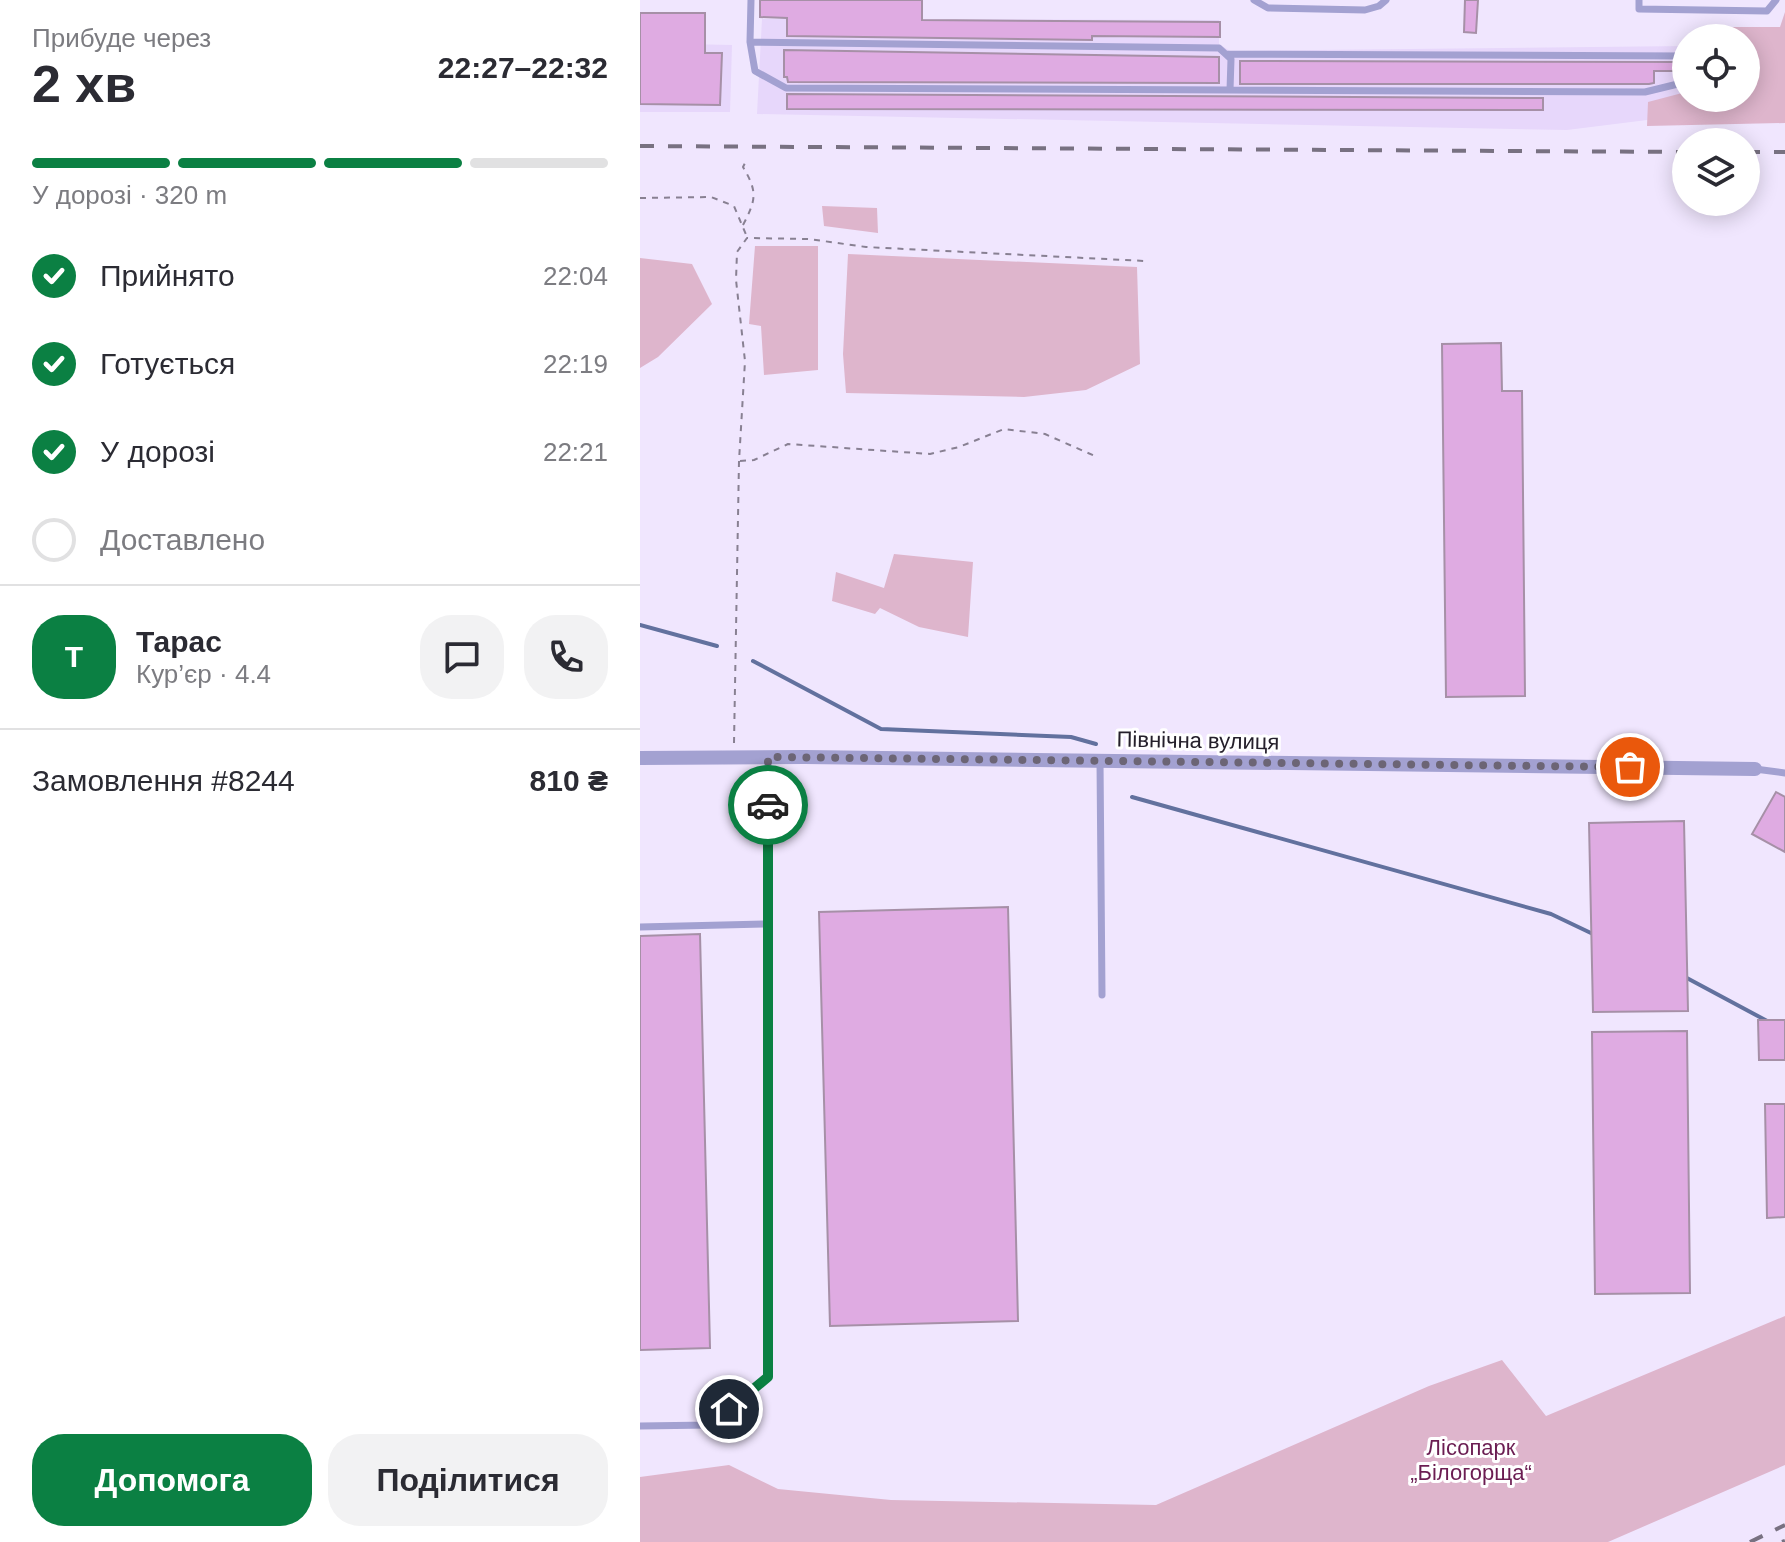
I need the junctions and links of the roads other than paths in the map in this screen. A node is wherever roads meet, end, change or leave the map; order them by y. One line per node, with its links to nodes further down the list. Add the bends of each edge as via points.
1 (751, 0): 6 (lane)
2 (1254, 0): 3 (lane, via 1268,8 1365,10)
3 (1386, 0)
4 (1639, 0): 5 (lane, via 1639,9 1767,11)
5 (1776, 0)
6 (750, 42): 7 (lane, via 1219,48); 10 (lane, via 755,71 786,88)
7 (1226, 54): 8 (lane); 10 (lane, via 1231,59)
8 (1672, 56)
9 (1672, 85): 10 (lane, via 1645,92)
10 (1230, 90)
11 (768, 757): 12 (street, Північна вулиця); 13 (street, Північна вулиця); 16 (lane)
12 (640, 758)
13 (1100, 761): 14 (street, Північна вулиця); 18 (lane)
14 (1755, 769): 15 (lane)
15 (1785, 773)
16 (768, 924): 17 (lane); 19 (lane, via 768,1377 710,1425)
17 (640, 927)
18 (1102, 995)
19 (640, 1426)

